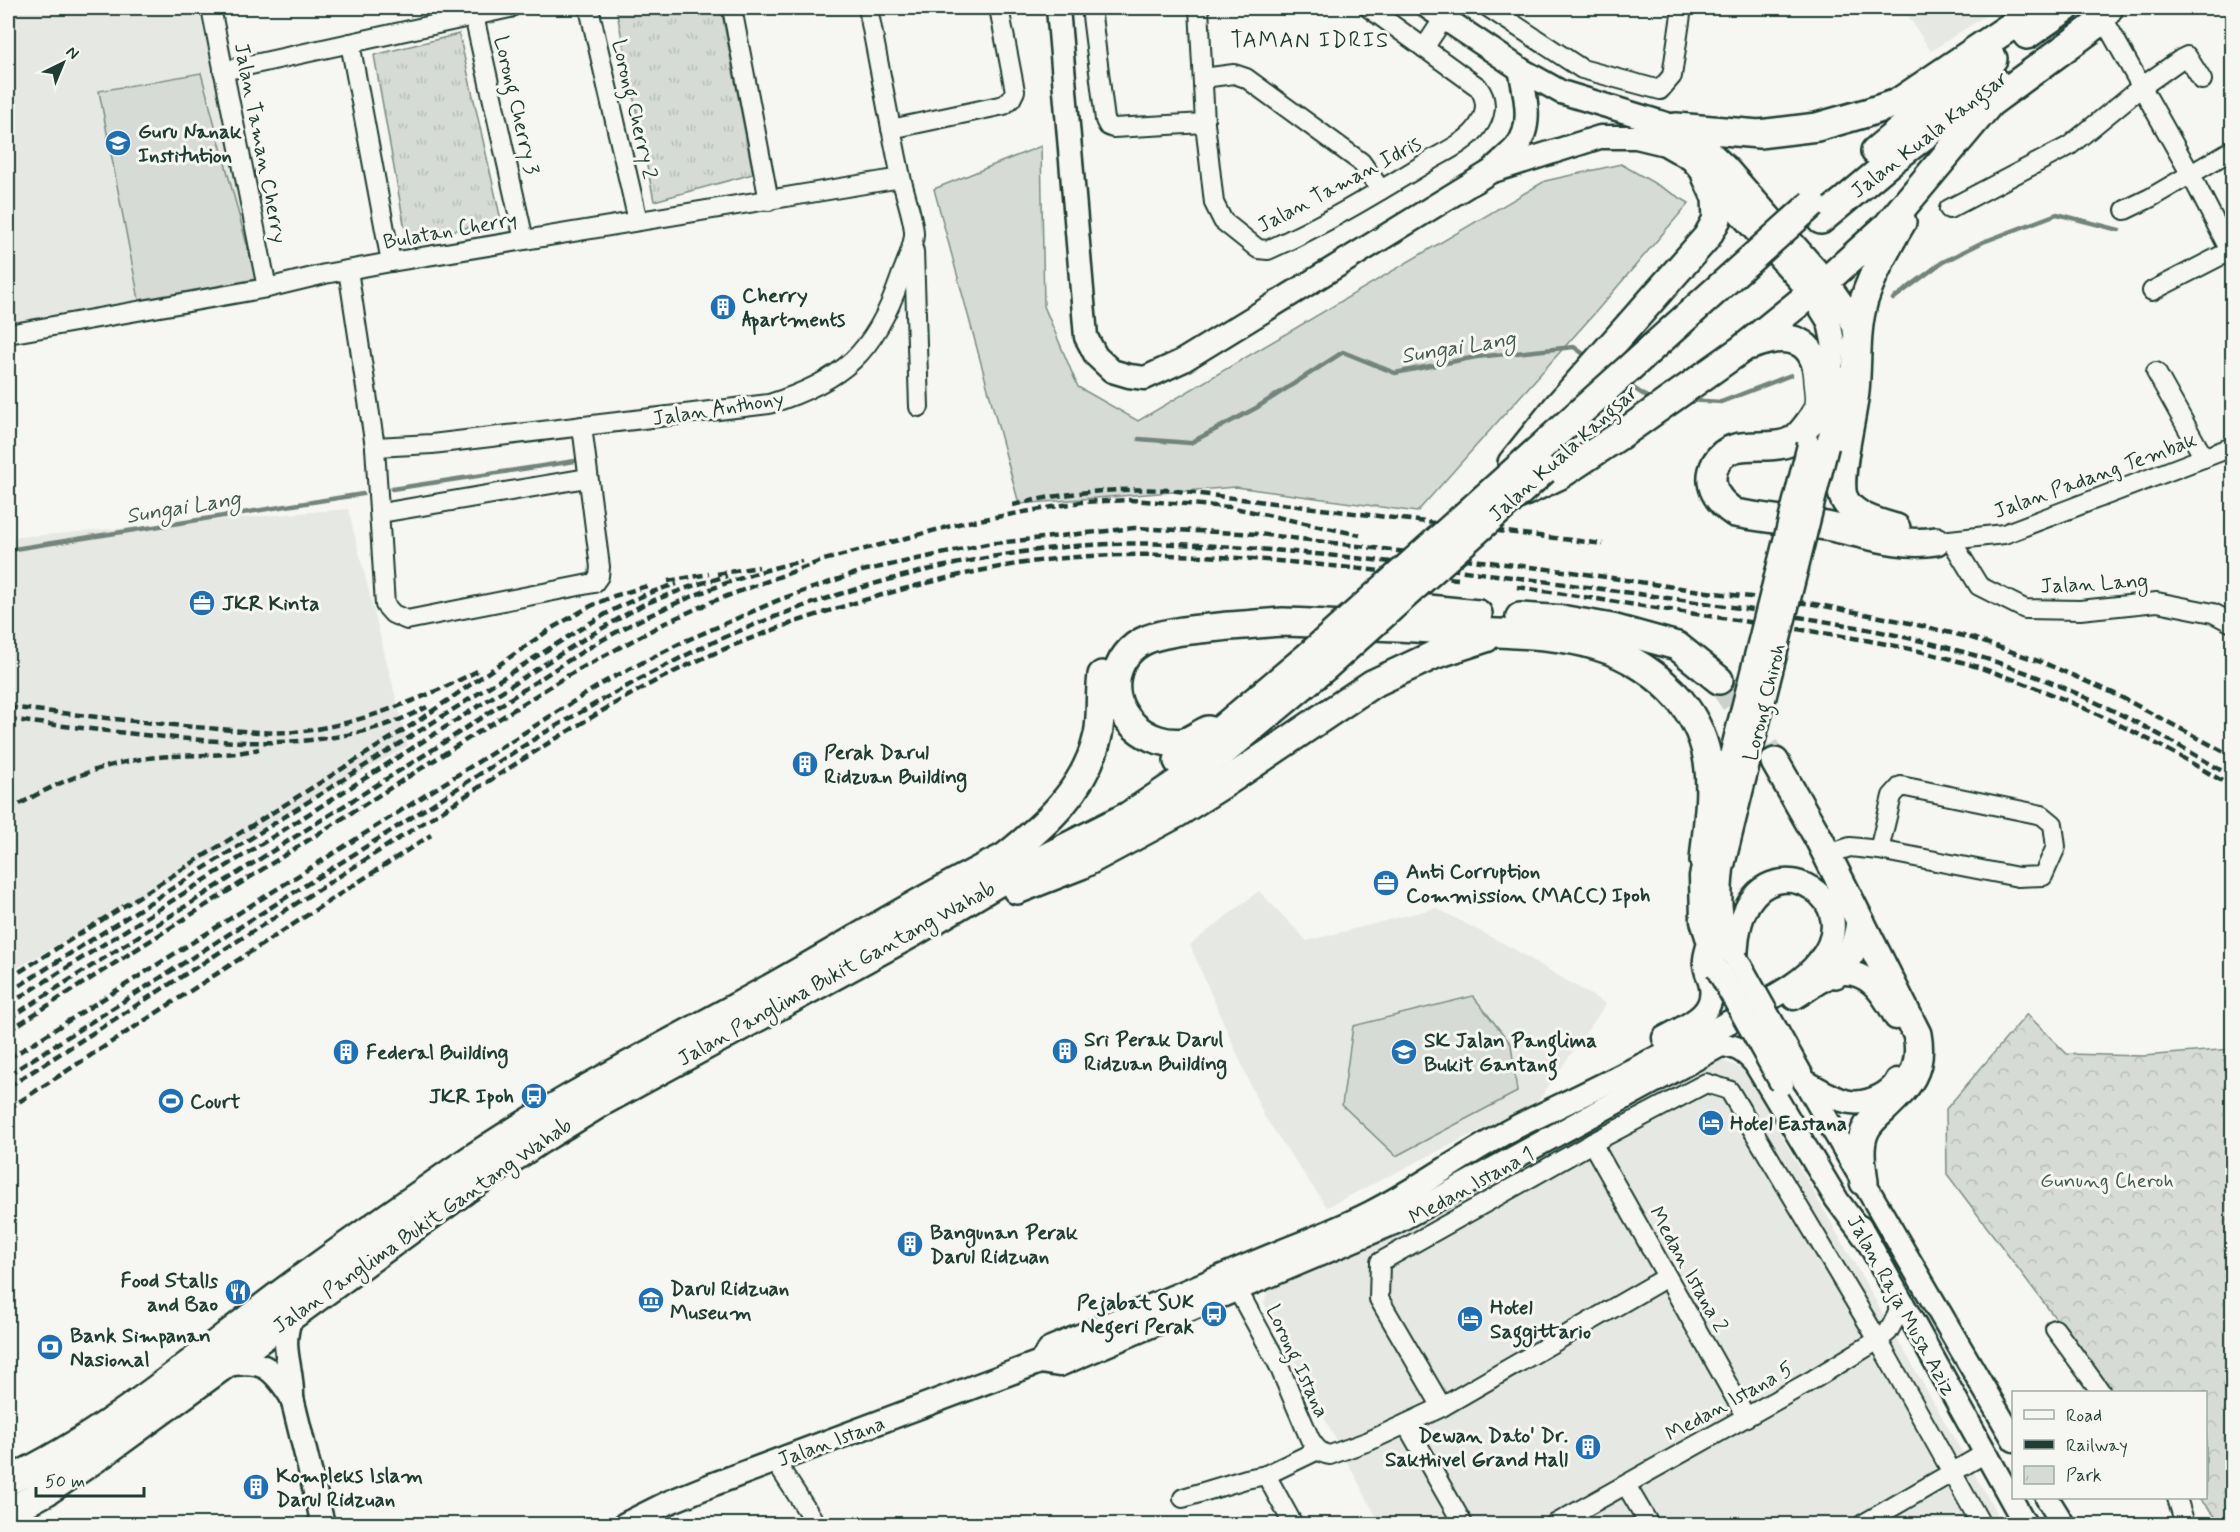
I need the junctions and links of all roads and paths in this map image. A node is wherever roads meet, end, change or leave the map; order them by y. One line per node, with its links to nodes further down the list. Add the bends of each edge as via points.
1 (211, 8): 21 (street, Jalan Taman Cherry)
2 (510, 8): 17 (street)
3 (589, 8): 38 (street, Lorong Cherry 2)
4 (732, 8): 35 (street)
5 (868, 8): 27 (street)
6 (999, 8): 27 (street, via 1015,91 1011,99 1004,105)
7 (1058, 8): 29 (main road, via 1086,337 1096,357 1112,371 1145,378 1182,361)
8 (1091, 8): 25 (street, via 1108,126)
9 (1199, 8): 22 (street, Jalan Taman Idris)
10 (1369, 8): 19 (street, Jalan Taman Idris)
11 (1489, 8): 12 (street, via 1582,69 1660,90 1672,76)
12 (1682, 8)
13 (2038, 8): 26 (highway, via 1897,103 1817,128 1759,134)
14 (2066, 8): 60 (highway, Jalan Kuala Kangsar, bridge, via 1939,98 1812,204)
15 (2105, 11): 24 (street); 33 (highway, via 1990,103); 59 (highway, Jalan Kuala Kangsar, bridge, via 1982,90 1821,220)
16 (1437, 13): 19 (street); 20 (main road)
17 (474, 15): 18 (street); 40 (street, Lorong Cherry 3)
18 (350, 43): 21 (street); 42 (street)
19 (1424, 48): 34 (street, Jalan Taman Idris, via 1478,87 1484,100 1484,114 1467,138)
20 (1520, 69): 26 (main road, via 1561,92); 29 (main road, via 1526,102 1524,128 1517,146)
21 (223, 71): 45 (street, Jalan Taman Cherry)
22 (1203, 78): 25 (street, Jalan Taman Idris); 34 (street, via 1234,74 1246,78 1361,162)
23 (2202, 80): 24 (street, via 2187,56)
24 (2140, 88): 30 (street); 36 (street, via 2069,146)
25 (1205, 123): 34 (street, Jalan Taman Idris, via 1217,213 1258,249 1278,246)
26 (1676, 127): 44 (main road, via 1701,143 1726,168)
27 (891, 129): 32 (street)
28 (2232, 150): 30 (street)
29 (1490, 171): 31 (main road, via 1600,137 1636,137 1665,144 1691,159)
30 (2191, 175): 37 (street); 41 (street)
31 (1706, 176): 44 (main road); 60 (highway, bridge, via 1716,198 1718,219 1707,237 1557,407)
32 (901, 178): 35 (street, Bulatan Cherry); 39 (street)
33 (1923, 184): 44 (highway, via 1887,226); 48 (highway, via 1875,270)
34 (1382, 190)
35 (769, 201): 38 (street, Bulatan Cherry)
36 (1949, 209)
37 (2125, 210)
38 (638, 221): 40 (street, Bulatan Cherry)
39 (914, 235): 52 (street); 53 (street, Jalan Anthony, via 880,327 846,367 825,382 769,404)
40 (524, 240): 42 (street, Bulatan Cherry)
41 (2231, 251): 46 (street)
42 (391, 262): 43 (street, Bulatan Cherry)
43 (348, 270): 45 (street, Bulatan Cherry); 55 (street)
44 (1818, 287): 48 (main road, via 1846,309); 49 (highway); 51 (main road, via 1834,346)
45 (267, 288): 47 (street, Bulatan Cherry)
46 (2152, 291)
47 (8, 334)
48 (1856, 342): 54 (main road, via 1852,363); 62 (highway, via 1855,393 1842,480 1844,497 1866,519)
49 (1742, 349): 51 (highway, via 1770,338 1785,337 1807,347 1818,369); 59 (highway, bridge, via 1560,475)
50 (2156, 372): 57 (street)
51 (1819, 406): 54 (main road); 62 (highway, via 1794,440 1782,446 1745,445 1717,462 1714,494 1723,505 1735,513 1831,527 1869,537 1920,544)
52 (919, 407)
53 (582, 426): 55 (street, Jalan Anthony); 58 (street)
54 (1818, 446): 68 (main road, Lorong Chiroh, bridge)
55 (375, 447): 61 (street)
56 (2232, 447): 57 (street, Jalan Padang Tembak)
57 (2204, 458): 62 (street, Jalan Padang Tembak, via 2004,534)
58 (587, 478): 61 (street); 61 (street, via 600,567 594,583 407,620 385,605)
59 (1515, 496): 65 (highway, Jalan Kuala Kangsar, bridge)
60 (1485, 497): 65 (highway, Jalan Kuala Kangsar, bridge)
61 (381, 513)
62 (1943, 541): 63 (street, Jalan Lang, via 1979,586 2025,609 2080,610 2157,602 2213,613)
63 (2232, 623)
64 (1502, 633): 67 (highway, via 1284,622 1192,629 1137,644 1118,669 1118,703 1128,721 1144,734 1165,741 1185,742); 72 (highway, via 1597,646 1629,659 1657,678 1680,701 1697,727 1711,778); 75 (highway, via 1434,655 1372,684 1220,787 1081,865)
65 (1318, 660): 67 (highway, Jalan Kuala Kangsar); 73 (highway, Jalan Kuala Kangsar, via 1222,753 1128,816)
66 (1719, 680): 73 (highway, via 1677,646 1566,620 1428,609 1260,607 1153,621 1134,629 1110,653 1101,678 1098,735 1089,762 1076,787)
67 (1260, 698): 73 (highway, Jalan Kuala Kangsar, via 1212,737 1120,799)
68 (1749, 721): 72 (main road, Lorong Chiroh); 77 (main road, Lorong Chiroh, via 1720,889)
69 (1775, 762): 71 (highway)
70 (1879, 850): 70 (street, via 1892,796 1901,786 2042,815 2053,824 2056,847 2043,876 2018,878); 71 (street, via 1850,847)
71 (1825, 855): 74 (highway)
72 (1704, 861): 76 (main road, Lorong Chiroh, via 1700,899)
73 (1007, 867): 75 (highway, Jalan Panglima Bukit Gantang Wahab); 103 (highway, Jalan Panglima Bukit Gantang Wahab, via 559,1102 363,1235 115,1419)
74 (1860, 921): 78 (highway, via 1857,944); 82 (highway, via 1912,1020 1920,1046 1916,1070 1908,1086 1865,1130 1861,1150)
75 (911, 934): 88 (highway, Jalan Panglima Bukit Gantang Wahab, via 569,1121 465,1190)
76 (1708, 945): 77 (main road); 80 (main road, via 1705,964 1713,998 1696,1020 1593,1078)
77 (1727, 964): 79 (main road, bridge); 80 (main road, via 1742,918 1764,886 1790,880 1814,889 1825,899 1834,924 1831,941 1804,976 1733,1020)
78 (1835, 975): 79 (main road, via 1862,977 1884,995 1906,1044 1904,1064 1895,1085 1868,1102 1848,1104); 83 (main road, via 1735,1032 1487,1161)
79 (1796, 1081): 82 (main road, Jalan Raja Musa Aziz); 84 (main road, Jalan Raja Musa Aziz)
80 (1517, 1127): 86 (main road, via 1370,1213)
81 (1592, 1143): 85 (street, Medan Istana 2); 90 (street, Medan Istana 1, via 1706,1083 1729,1090); 94 (street, Medan Istana 1, via 1380,1262 1379,1299)
82 (1864, 1182): 97 (main road, Jalan Raja Musa Aziz)
83 (1396, 1222): 84 (main road, via 1721,1045 1734,1046 1755,1063 1837,1200); 86 (main road)
84 (1866, 1239): 87 (main road, Jalan Raja Musa Aziz)
85 (1667, 1277): 94 (street); 95 (street, Medan Istana 2)
86 (1234, 1282): 98 (street, Lorong Istana); 100 (main road, Jalan Istana, via 1052,1348 1040,1362)
87 (1898, 1296): 90 (street, Medan Istana 5, via 1898,1313 1888,1332); 99 (main road, Jalan Raja Musa Aziz)
88 (291, 1317): 91 (highway, Jalan Panglima Bukit Gantang Wahab); 93 (main road, via 285,1339)
89 (2055, 1329): 92 (street)
90 (1878, 1340): 95 (street, Medan Istana 5); 101 (street)
91 (224, 1366): 93 (main road, via 243,1362 266,1368); 108 (highway, Jalan Panglima Bukit Gantang Wahab, via 75,1473)
92 (2100, 1391)
93 (292, 1398): 109 (main road)
94 (1442, 1407): 96 (street)
95 (1746, 1417): 104 (street, Medan Istana 5)
96 (1406, 1424): 98 (street, Lorong Istana, via 1336,1454); 113 (street)
97 (2012, 1438)
98 (1318, 1450): 102 (street)
99 (1984, 1454): 101 (street); 118 (main road, Jalan Raja Musa Aziz)
100 (775, 1461): 110 (main road, Jalan Istana, via 667,1503); 111 (street)
101 (1952, 1473): 116 (street); 117 (street)
102 (1266, 1475): 105 (street); 112 (street)
103 (8, 1480)
104 (1626, 1485): 114 (street, Medan Istana 5); 115 (street)
105 (1183, 1498)
106 (2048, 1499): 119 (main road)
107 (2179, 1499): 120 (street)
108 (8, 1512)
109 (323, 1524)
110 (625, 1524)
111 (816, 1524)
112 (1293, 1524)
113 (1463, 1524)
114 (1555, 1524)
115 (1649, 1524)
116 (1863, 1524)
117 (1981, 1524)
118 (2025, 1524)
119 (2063, 1524)
120 (2185, 1524)

